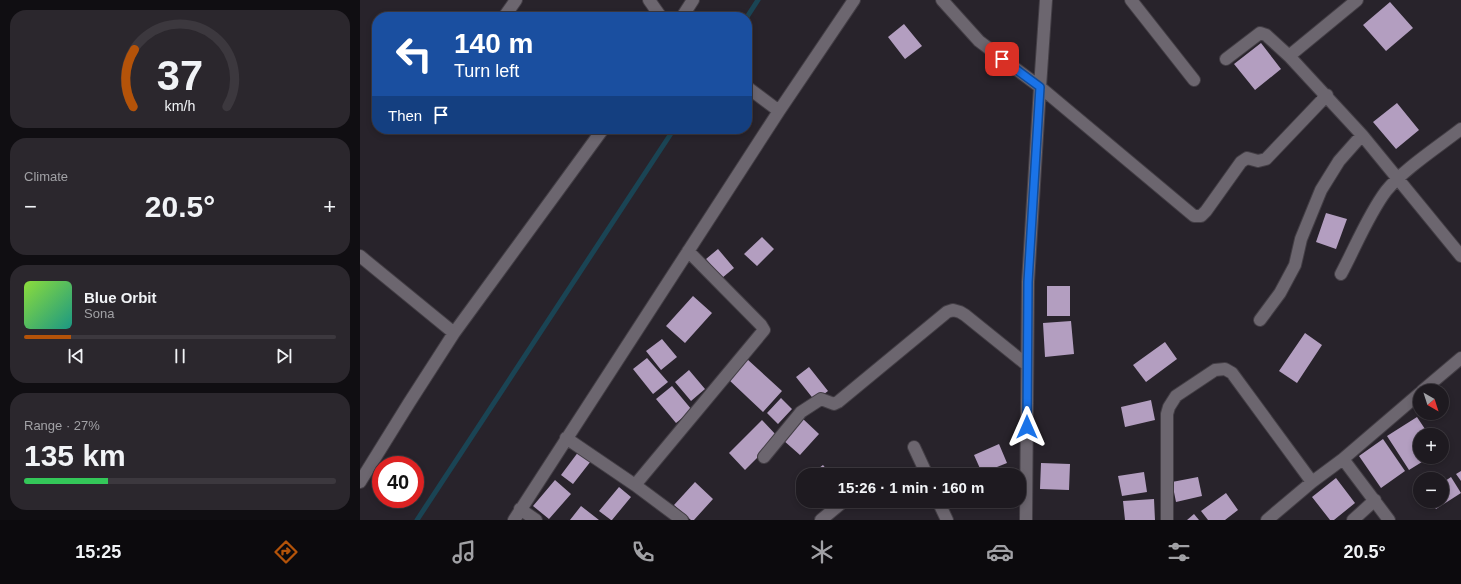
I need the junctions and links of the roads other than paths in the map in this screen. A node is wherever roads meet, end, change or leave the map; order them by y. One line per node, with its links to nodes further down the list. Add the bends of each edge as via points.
1 (516, 0): 9 (street)
2 (649, 0): 10 (street)
3 (693, 0): 11 (street)
4 (854, 0): 18 (street)
5 (942, 0): 15 (street, via 978,41)
6 (1046, 0): 15 (street)
7 (1132, 0): 14 (street)
8 (1357, 0): 12 (street)
9 (508, 12)
10 (657, 12)
11 (685, 12)
12 (1289, 56): 13 (street, via 1266,35 1260,33); 17 (street)
13 (1226, 59)
14 (1194, 80)
15 (1040, 87): 17 (street, via 1198,217 1206,211 1242,162 1247,158 1258,161 1266,159); 30 (street, via 1028,282)
16 (752, 91): 18 (street)
17 (1327, 96): 21 (street)
18 (779, 111): 23 (street)
19 (1461, 129): 22 (street)
20 (599, 134): 28 (street)
21 (1362, 135): 22 (street); 27 (street, via 1339,161 1321,190 1301,239 1295,265 1280,293)
22 (1398, 178): 25 (street); 26 (street, via 1370,218)
23 (688, 251): 33 (street); 40 (street, via 764,331)
24 (360, 256): 28 (street)
25 (1461, 256)
26 (1341, 274)
27 (1260, 320)
28 (454, 334): 38 (street)
29 (1461, 358): 31 (street)
30 (1027, 365): 35 (street, via 965,315 952,310 838,402 834,404 821,399 801,412); 50 (street)
31 (1430, 384)
32 (1413, 399): 36 (street)
33 (566, 438): 40 (street); 44 (street)
34 (914, 446): 37 (street)
35 (764, 457)
36 (1343, 459): 39 (street); 41 (street)
37 (924, 468)
38 (360, 482)
39 (1312, 482): 51 (street, via 1232,374 1225,369 1215,370 1176,396 1169,407); 52 (street)
40 (635, 485): 47 (street)
41 (1375, 500): 53 (street); 54 (street)
42 (836, 508): 48 (street)
43 (941, 508): 49 (street)
44 (520, 509): 45 (street); 46 (street)
45 (514, 520)
46 (536, 520)
47 (682, 520)
48 (821, 520)
49 (946, 520)
50 (1026, 520)
51 (1167, 520)
52 (1267, 520)
53 (1353, 520)
54 (1389, 520)

